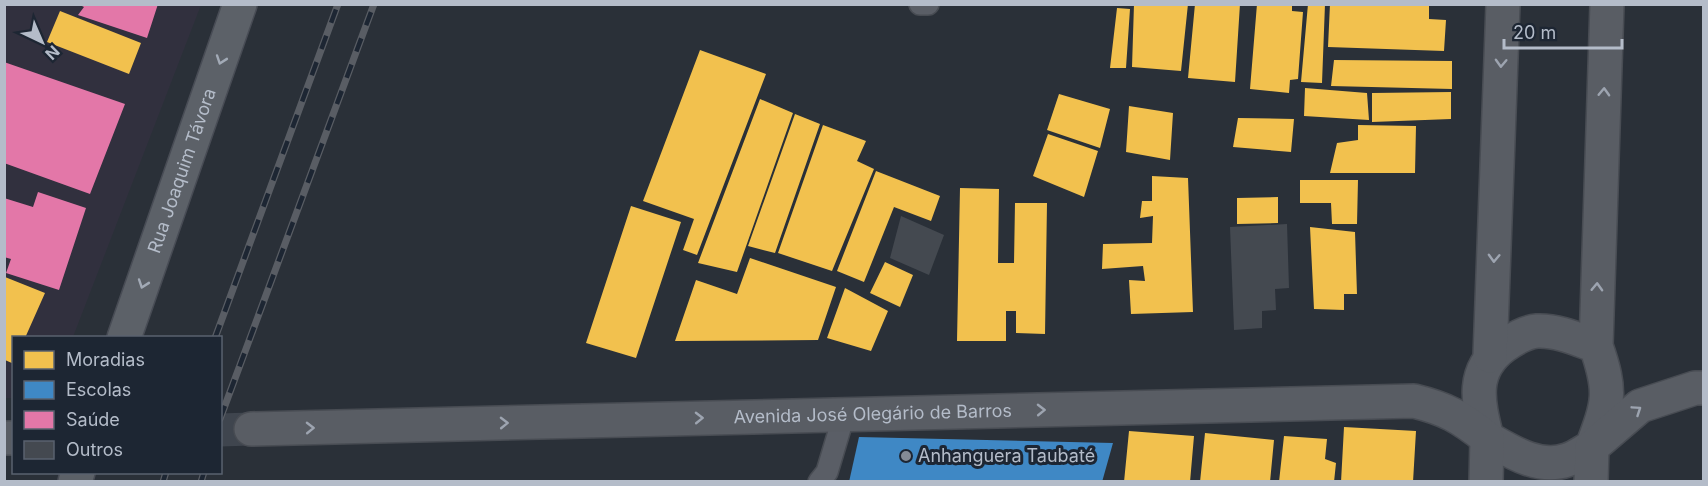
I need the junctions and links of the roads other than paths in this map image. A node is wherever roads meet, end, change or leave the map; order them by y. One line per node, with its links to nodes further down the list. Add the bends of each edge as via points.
1 (240, 4): 6 (main road, Rua Joaquim Távora, one-way to 6)
2 (920, 4): 3 (lane)
3 (928, 4)
4 (1503, 4): 8 (street, one-way to 8)
5 (1606, 4): 7 (street, one-way to 5)
6 (125, 336)
7 (1596, 346): 8 (street, via 1560,333 1537,331 1515,338); 13 (street, via 1608,392)
8 (1490, 356): 12 (street, via 1479,382 1479,408)
9 (1704, 388): 13 (street, one-way to 9, via 1640,406)
10 (844, 415): 11 (street, Avenida José Olegário de Barros, one-way to 10); 12 (street, Avenida José Olegário de Barros, one-way to 12, via 1414,401 1459,417); 14 (lane, via 827,472)
11 (251, 429)
12 (1487, 438): 13 (street, via 1521,457 1545,462 1566,461); 15 (street)
13 (1592, 447): 16 (street)
14 (819, 482)
15 (1486, 482)
16 (1591, 482)

